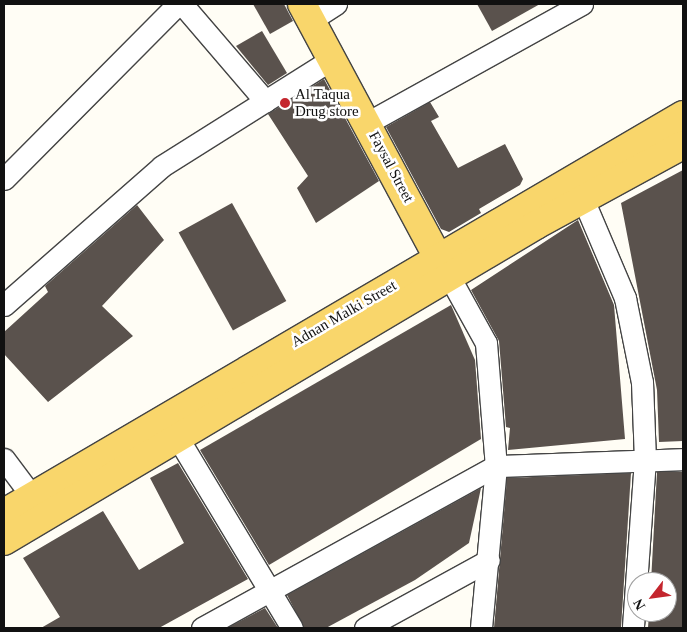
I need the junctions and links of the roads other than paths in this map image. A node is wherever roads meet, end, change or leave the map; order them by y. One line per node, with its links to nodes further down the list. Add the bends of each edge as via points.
1 (178, 4): 11 (street)
2 (182, 4): 7 (street)
3 (336, 4): 5 (street)
4 (582, 4): 9 (street)
5 (307, 12): 6 (main road, Faysal Street)
6 (332, 59): 7 (street); 9 (main road, Faysal Street)
7 (265, 101): 14 (street, via 162,166)
8 (683, 115): 13 (main road, Adnan Malki Street)
9 (367, 123): 13 (main road, Faysal Street)
10 (683, 145): 12 (main road, Adnan Malki Street)
11 (4, 179)
12 (583, 199): 13 (main road, Adnan Malki Street); 17 (street, via 626,298 642,382)
13 (445, 269): 15 (main road, Adnan Malki Street); 19 (street, via 486,343); 20 (main road, Adnan Malki Street)
14 (4, 305)
15 (179, 440): 20 (main road, Adnan Malki Street); 24 (street)
16 (4, 459): 20 (street)
17 (645, 459): 18 (street); 19 (street); 29 (street)
18 (683, 459)
19 (496, 466): 23 (street); 24 (street)
20 (39, 505): 21 (main road, Adnan Malki Street); 22 (main road, Adnan Malki Street)
21 (4, 512)
22 (4, 542)
23 (489, 560): 27 (street); 28 (street)
24 (268, 588): 25 (street); 26 (street)
25 (202, 628)
26 (292, 628)
27 (365, 628)
28 (481, 628)
29 (633, 628)

